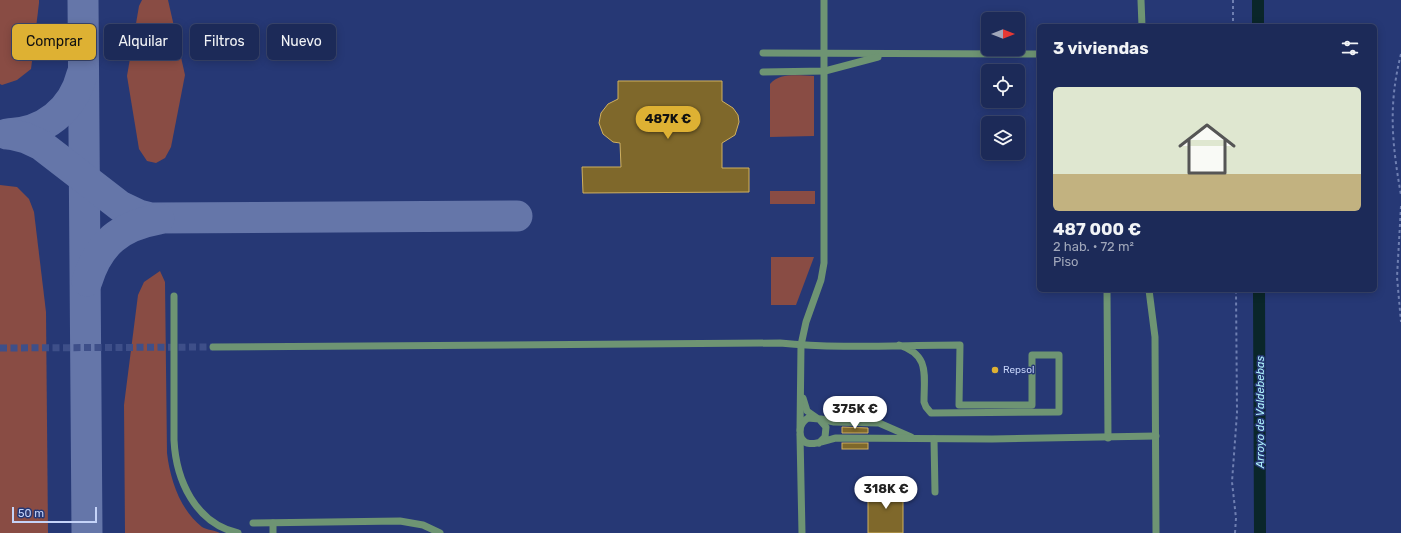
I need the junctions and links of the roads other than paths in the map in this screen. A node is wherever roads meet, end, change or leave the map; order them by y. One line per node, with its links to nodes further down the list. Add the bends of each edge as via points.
1 (824, 0): 5 (lane)
2 (1141, 0): 3 (lane)
3 (1142, 24)
4 (762, 53): 5 (lane)
5 (825, 54): 7 (lane); 8 (lane)
6 (1037, 54): 7 (lane)
7 (886, 55): 8 (lane)
8 (825, 71): 9 (lane); 14 (lane, via 824,263)
9 (762, 72)
10 (1107, 292): 20 (lane)
11 (1149, 292): 19 (lane, via 1156,337)
12 (174, 296): 28 (lane, via 174,440 179,476 188,496 201,512 217,524)
13 (899, 345): 13 (lane, via 910,349 922,360 924,402 931,413 1059,412 1059,355 1032,355 1032,405 960,405 960,345); 14 (lane)
14 (801, 346): 15 (lane, via 780,343); 16 (lane)
15 (213, 347)
16 (801, 388): 17 (lane, via 806,409); 18 (lane)
17 (818, 418): 18 (lane, via 806,420 801,424); 21 (lane, via 834,422 879,423); 23 (lane, via 827,429 825,437)
18 (800, 432): 23 (lane, via 805,441); 24 (lane)
19 (1156, 436): 20 (lane); 32 (lane)
20 (1108, 438): 22 (lane)
21 (916, 439): 22 (lane); 23 (lane, via 836,438)
22 (934, 439): 25 (lane)
23 (816, 444): 24 (lane, via 806,453)
24 (802, 467): 31 (lane)
25 (935, 492)
26 (253, 523): 27 (lane)
27 (273, 523): 29 (lane); 30 (lane, via 400,521 423,525)
28 (238, 533)
29 (273, 533)
30 (440, 533)
31 (802, 533)
32 (1156, 533)

